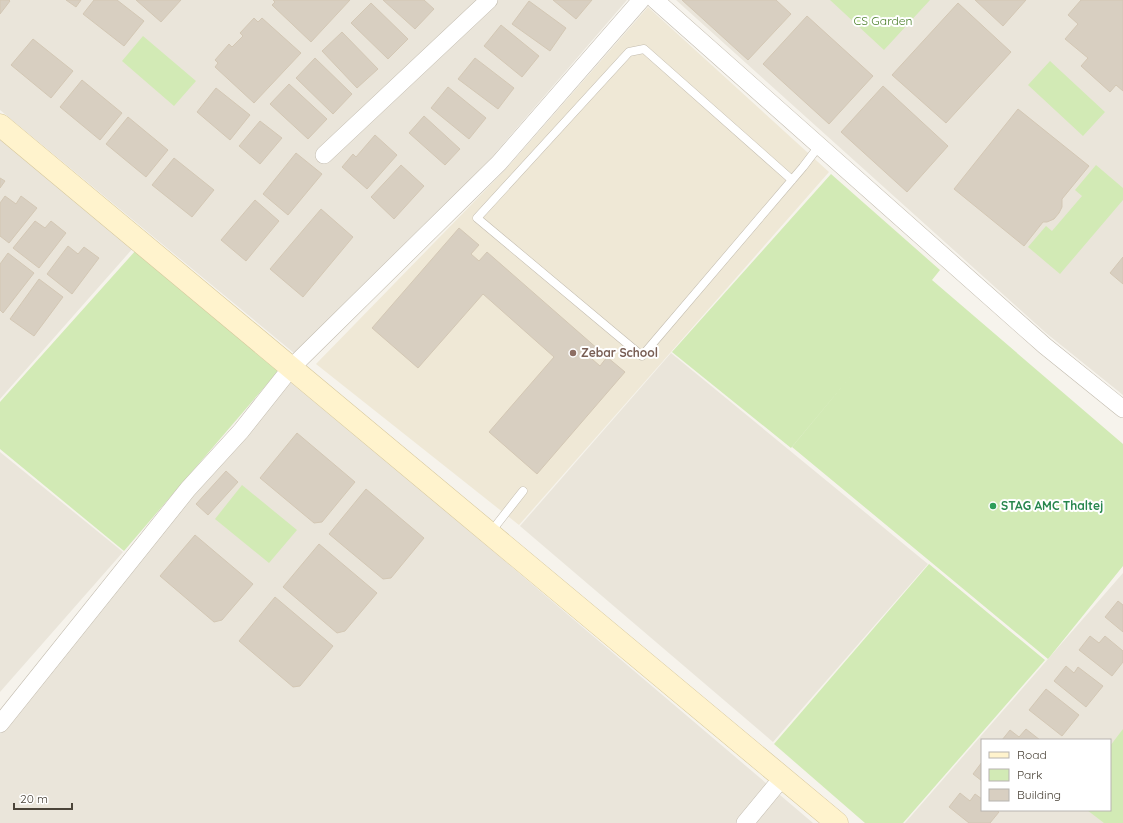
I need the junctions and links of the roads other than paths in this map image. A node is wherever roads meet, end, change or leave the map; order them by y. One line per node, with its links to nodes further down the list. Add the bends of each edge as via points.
1 (489, 0): 6 (street)
2 (642, 0): 8 (street, via 499,163)
3 (655, 0): 5 (street)
4 (0, 125): 8 (street)
5 (819, 146): 7 (lane); 9 (street, via 1045,346)
6 (324, 154)
7 (792, 180): 7 (lane, via 642,356 477,218 629,52 644,49)
8 (291, 368): 11 (street); 12 (street, via 241,431 188,489)
9 (1123, 409)
10 (523, 491): 11 (lane)
11 (490, 534): 13 (street)
12 (0, 724)
13 (782, 778): 14 (street); 15 (street)
14 (745, 823)
15 (837, 823)

